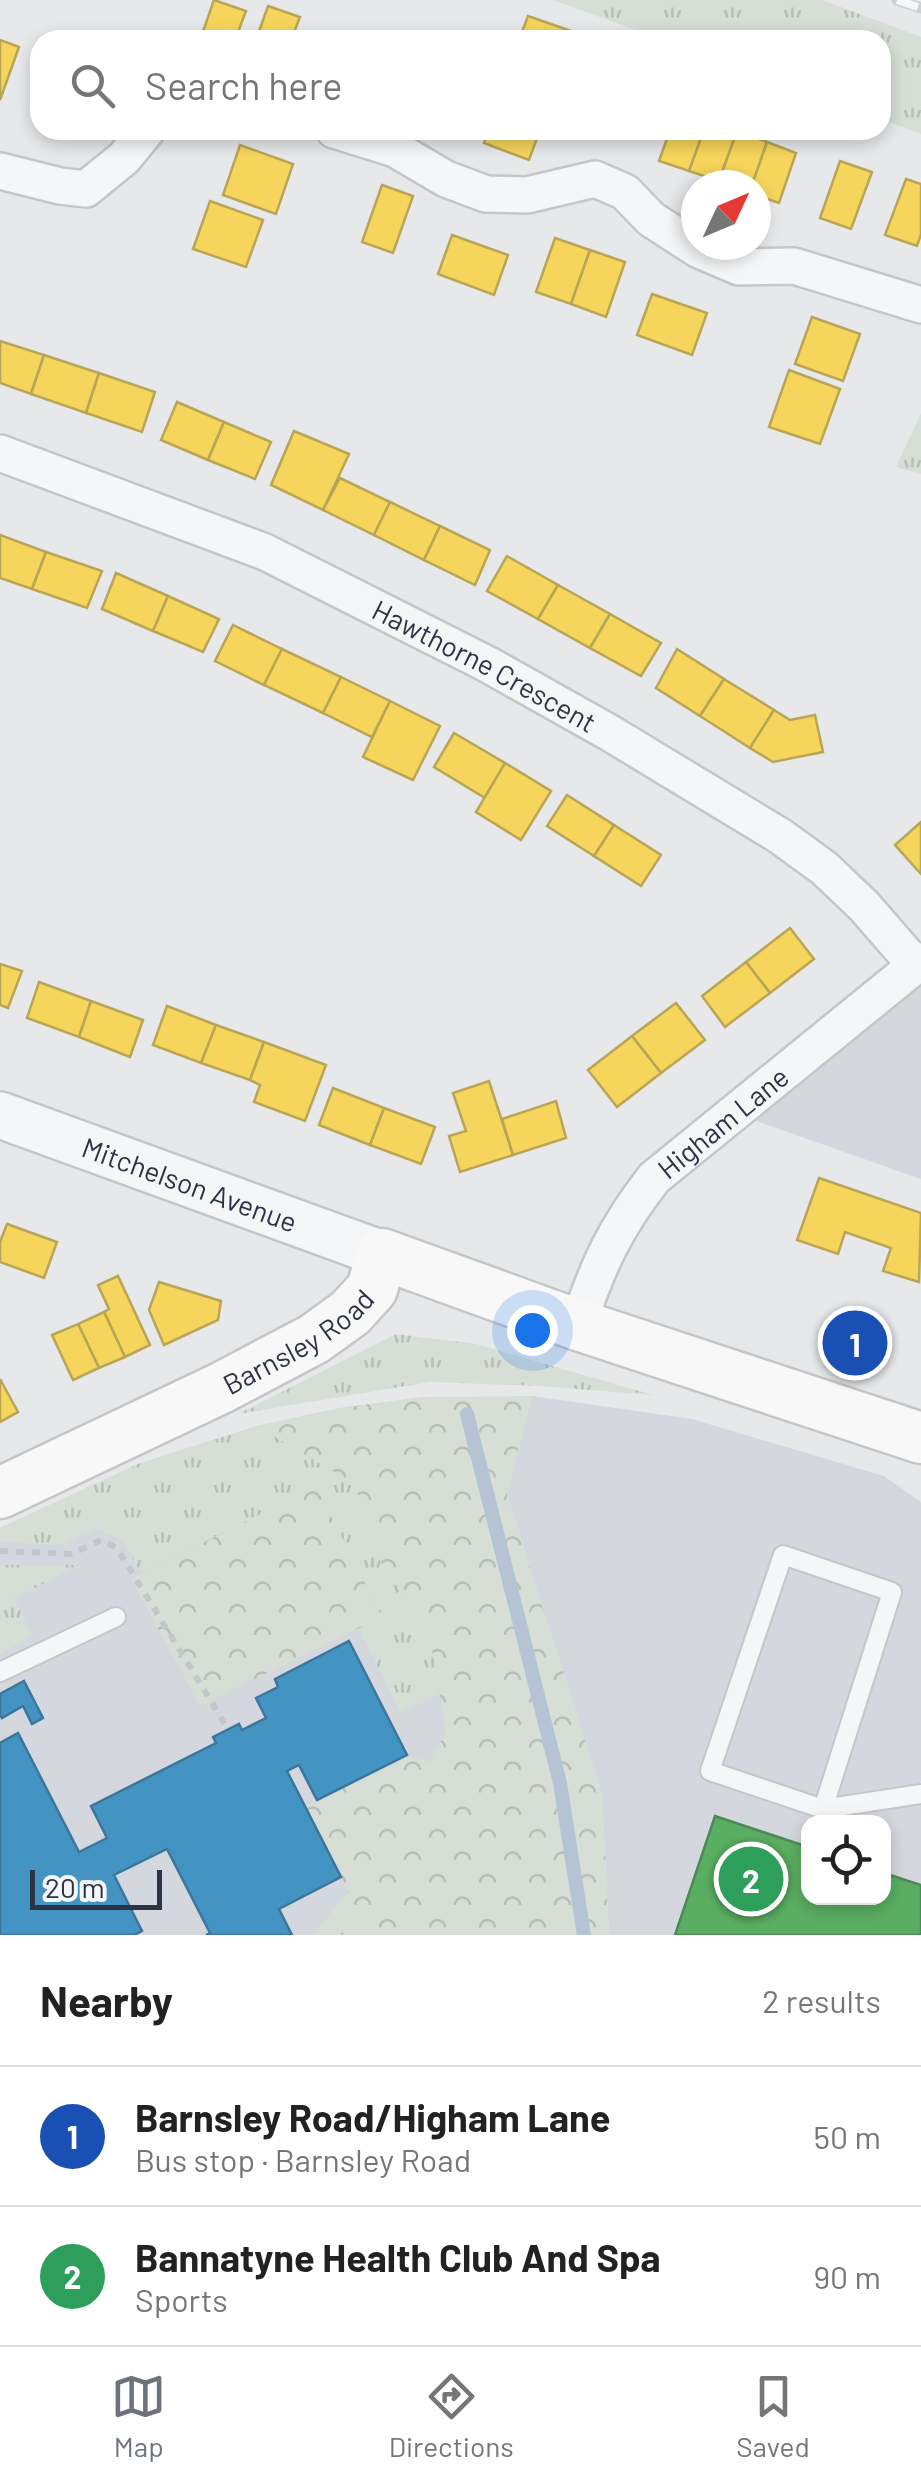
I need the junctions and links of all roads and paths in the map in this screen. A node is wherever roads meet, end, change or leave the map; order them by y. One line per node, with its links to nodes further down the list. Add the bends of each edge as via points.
1 (139, 140): 3 (street, via 86,189)
2 (366, 140): 4 (street, via 486,194 527,195 595,179 625,192 651,219 699,250 740,266 794,266)
3 (0, 171)
4 (921, 305)
5 (0, 453): 6 (street, Hawthorne Crescent, via 265,552 610,732 824,868)
6 (919, 964): 9 (street, Higham Lane, via 654,1178 621,1221)
7 (0, 1115): 8 (street, Mitchelson Avenue)
8 (382, 1254): 9 (main road, Barnsley Road); 11 (main road, Barnsley Road, via 372,1289 314,1340)
9 (578, 1325): 10 (main road, Barnsley Road)
10 (921, 1438)
11 (0, 1493)
12 (116, 1616): 13 (lane)
13 (0, 1672)
14 (921, 1794): 15 (lane)
15 (823, 1810): 15 (lane, via 710,1771 783,1555 892,1592)

